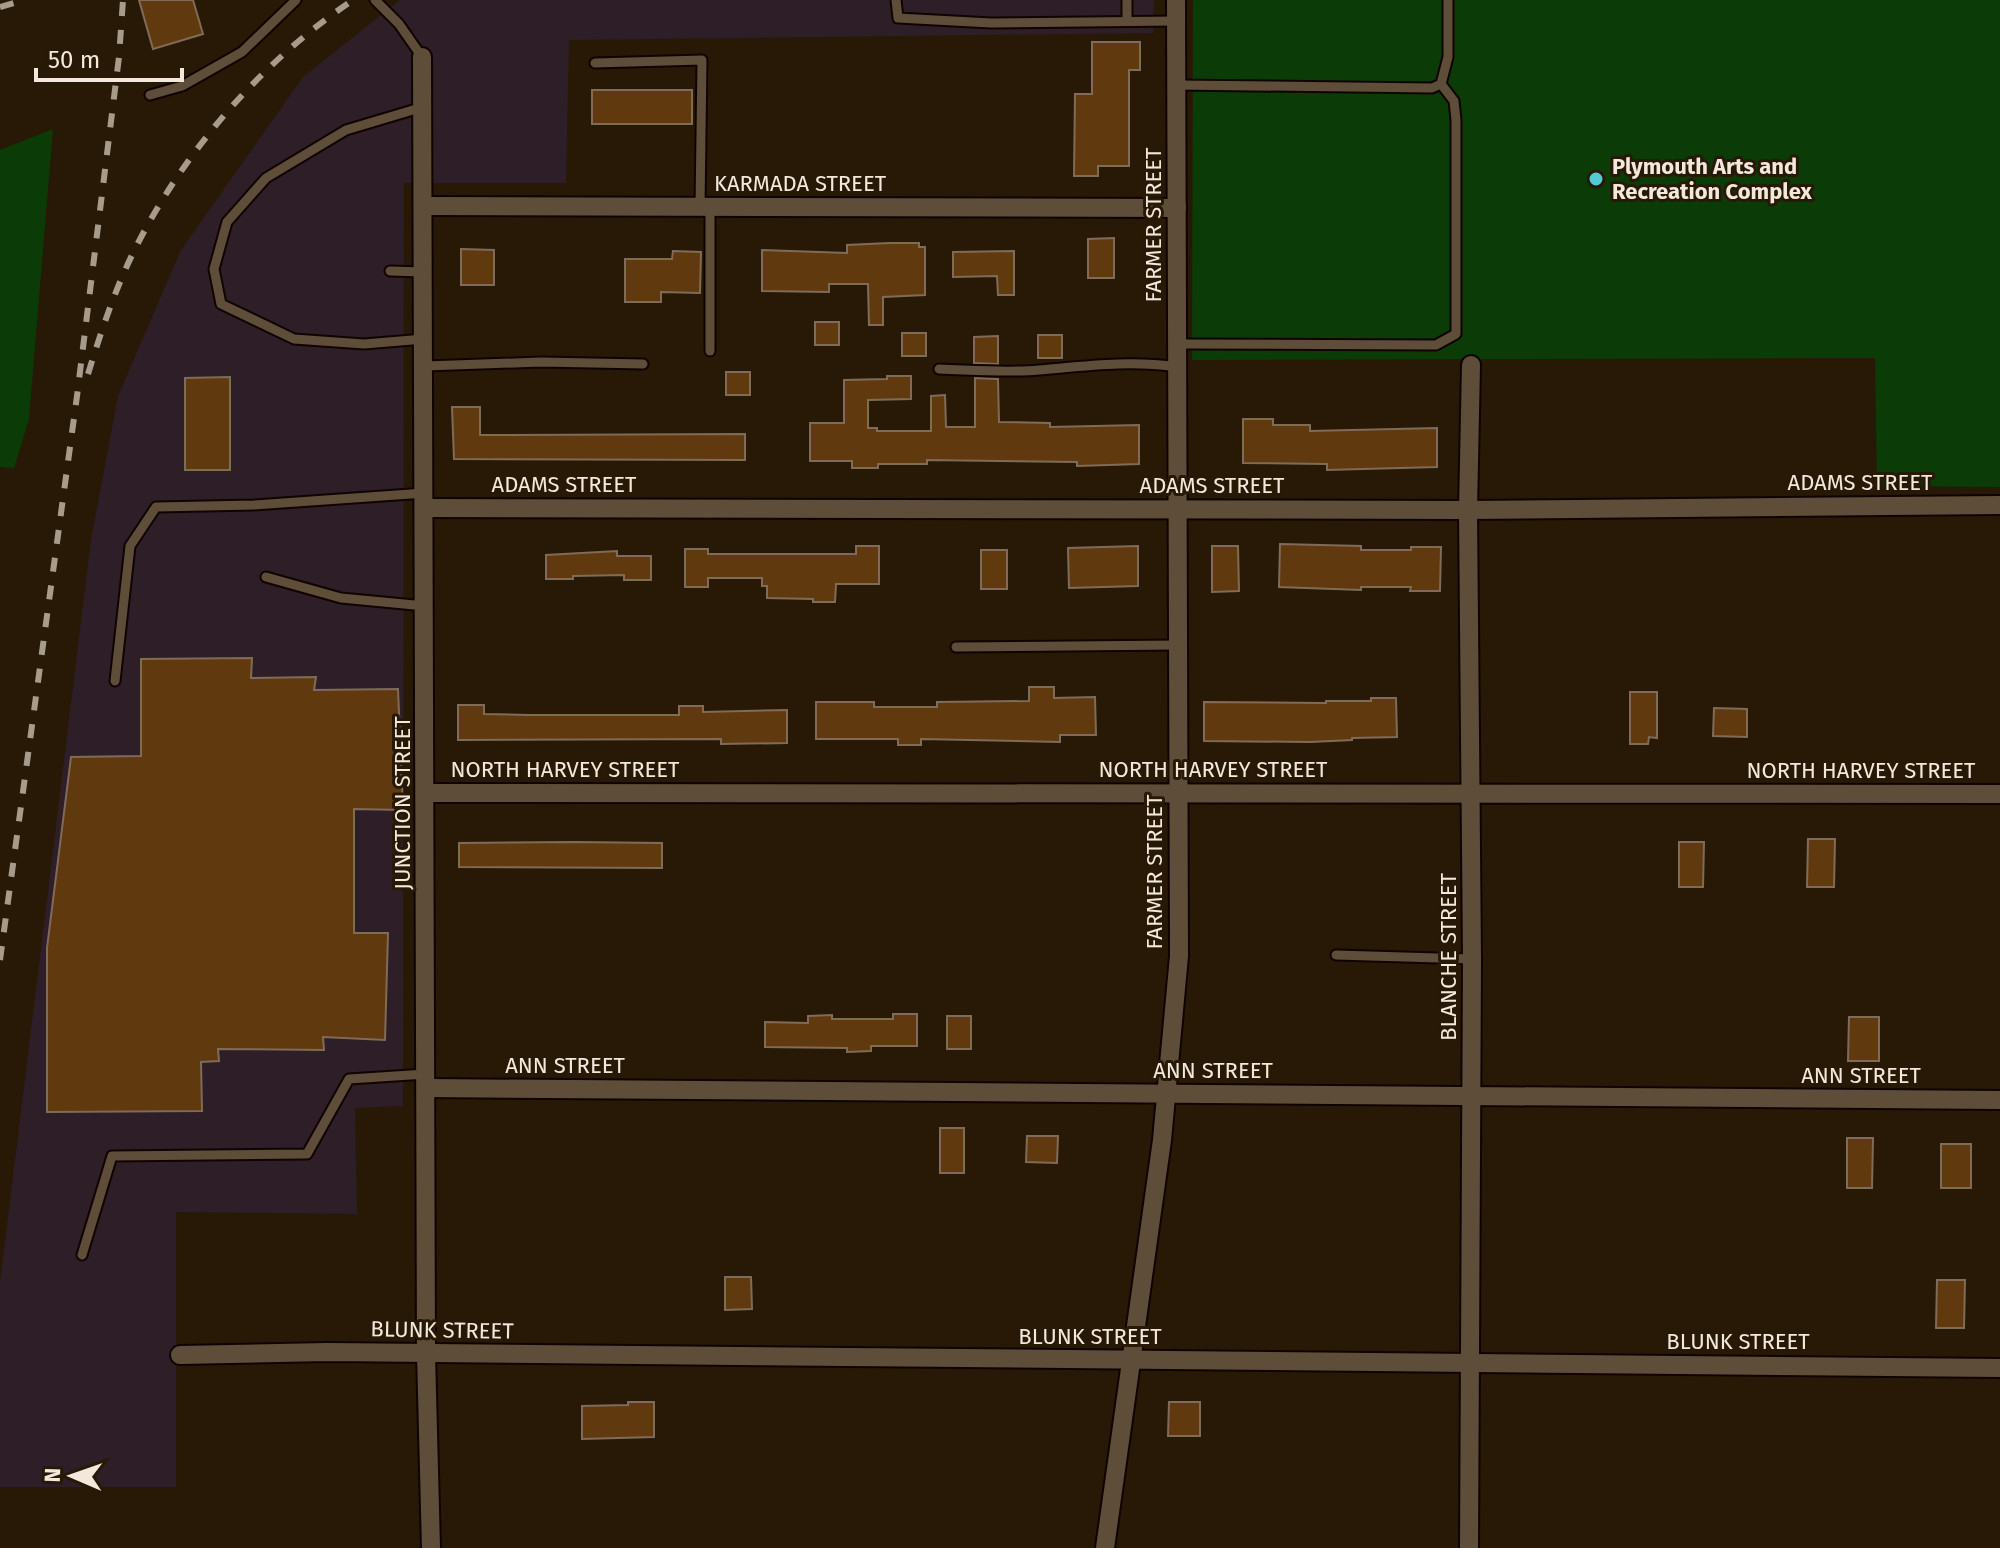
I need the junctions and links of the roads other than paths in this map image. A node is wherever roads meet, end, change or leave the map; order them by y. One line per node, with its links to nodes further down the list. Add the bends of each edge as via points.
1 (296, 0): 13 (lane, via 242,52 182,86)
2 (375, 0): 9 (lane)
3 (896, 0): 7 (lane, via 898,18)
4 (1127, 0): 7 (lane)
5 (1176, 0): 8 (street, FARMER STREET)
6 (1448, 0): 11 (lane, via 1448,57)
7 (1127, 21): 8 (lane)
8 (1176, 21): 12 (street, FARMER STREET)
9 (422, 57): 14 (street, JUNCTION STREET)
10 (595, 63): 16 (lane, via 702,60)
11 (1441, 84): 12 (lane, via 1422,89); 21 (lane, via 1454,101 1456,120 1456,334 1436,345)
12 (1176, 85): 17 (street, FARMER STREET)
13 (150, 95)
14 (423, 107): 15 (street, JUNCTION STREET); 20 (lane, via 346,130 266,178 227,222 214,269 221,304 294,339 364,344)
15 (424, 206): 16 (street, KARMADA STREET); 19 (street, JUNCTION STREET)
16 (705, 206): 17 (street, KARMADA STREET); 22 (lane)
17 (1177, 208): 21 (street, FARMER STREET)
18 (390, 271): 19 (lane)
19 (424, 272): 20 (street, JUNCTION STREET)
20 (424, 339): 25 (street, JUNCTION STREET)
21 (1177, 344): 26 (street, FARMER STREET)
22 (710, 351)
23 (643, 364): 25 (lane)
24 (1471, 365): 31 (street, BLANCHE STREET)
25 (425, 366): 28 (street, JUNCTION STREET)
26 (1177, 367): 27 (lane, via 1151,363); 30 (street, FARMER STREET)
27 (939, 369)
28 (425, 501): 30 (street, ADAMS STREET); 33 (street, JUNCTION STREET); 36 (lane, via 156,507 130,546)
29 (2000, 505): 31 (street, ADAMS STREET)
30 (1177, 509): 31 (street, ADAMS STREET); 34 (street, FARMER STREET)
31 (1468, 510): 39 (street, BLANCHE STREET)
32 (266, 577): 33 (lane, via 341,598)
33 (425, 606): 37 (street, JUNCTION STREET)
34 (1178, 645): 35 (lane); 38 (street, FARMER STREET)
35 (956, 647)
36 (115, 681)
37 (426, 793): 38 (street, NORTH HARVEY STREET); 43 (street, JUNCTION STREET)
38 (1178, 793): 39 (street, NORTH HARVEY STREET); 44 (street, FARMER STREET, via 1179,941)
39 (1471, 793): 40 (street, NORTH HARVEY STREET); 42 (street, BLANCHE STREET)
40 (2000, 794)
41 (1336, 955): 42 (lane)
42 (1472, 959): 45 (street, BLANCHE STREET)
43 (426, 1081): 44 (street, ANN STREET); 47 (lane, via 349,1079 307,1154 112,1156); 48 (street, JUNCTION STREET)
44 (1167, 1093): 45 (street, ANN STREET); 50 (street, FARMER STREET)
45 (1471, 1096): 46 (street, ANN STREET); 51 (street, BLANCHE STREET)
46 (2000, 1100)
47 (82, 1255)
48 (426, 1354): 49 (street, BLUNK STREET); 50 (street, BLUNK STREET); 53 (street, JUNCTION STREET)
49 (180, 1355)
50 (1131, 1361): 51 (street, BLUNK STREET); 54 (street, FARMER STREET)
51 (1470, 1363): 52 (street, BLUNK STREET); 55 (street, BLANCHE STREET)
52 (2000, 1368)
53 (431, 1548)
54 (1105, 1548)
55 (1469, 1548)

